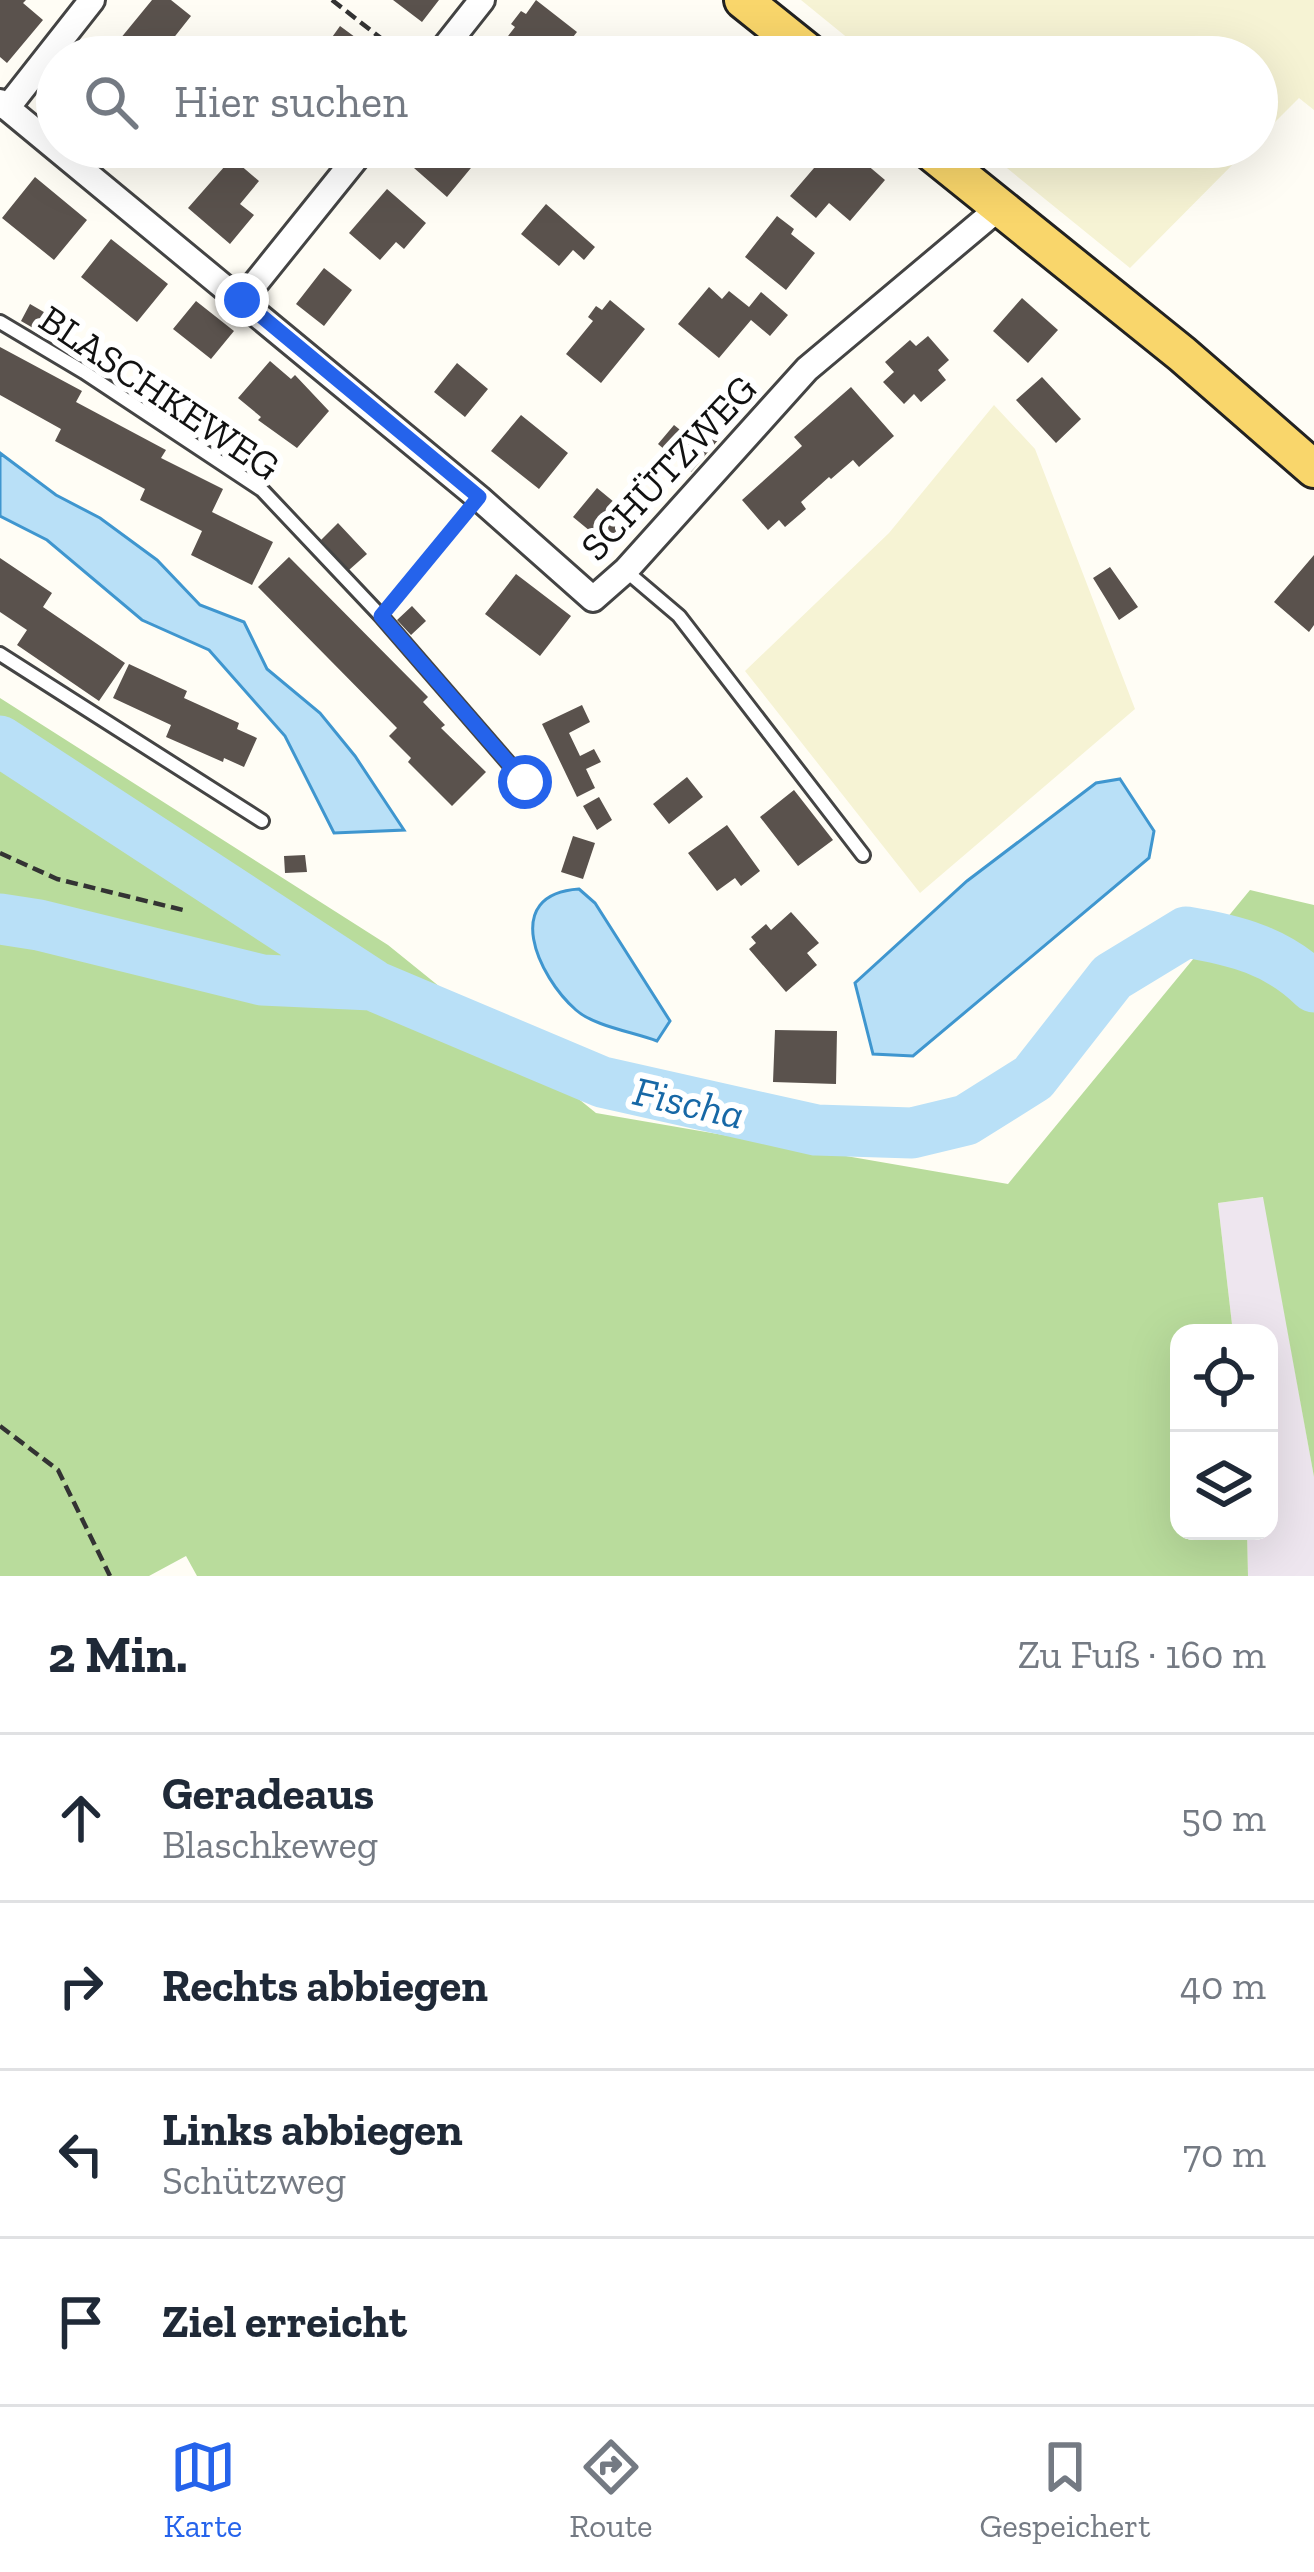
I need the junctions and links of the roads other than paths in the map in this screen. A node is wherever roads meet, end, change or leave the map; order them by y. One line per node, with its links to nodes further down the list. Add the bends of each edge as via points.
1 (92, 0): 4 (street)
2 (482, 0): 5 (street)
3 (743, 0): 6 (main road)
4 (61, 36)
5 (454, 36)
6 (788, 36)
7 (36, 66): 8 (street)
8 (3, 105): 9 (street, SCHÜTZWEG)
9 (36, 132)
10 (80, 168): 14 (street, SCHÜTZWEG)
11 (348, 168): 14 (street)
12 (951, 168): 13 (main road)
13 (1000, 207): 16 (main road); 17 (street, SCHÜTZWEG, via 807,369)
14 (242, 300): 17 (street, SCHÜTZWEG, via 593,599)
15 (0, 322): 19 (lane, BLASCHKEWEG, via 262,490)
16 (1314, 469)
17 (626, 570): 21 (lane, via 679,616)
18 (0, 654): 20 (lane)
19 (525, 782)
20 (262, 820)
21 (862, 855)

